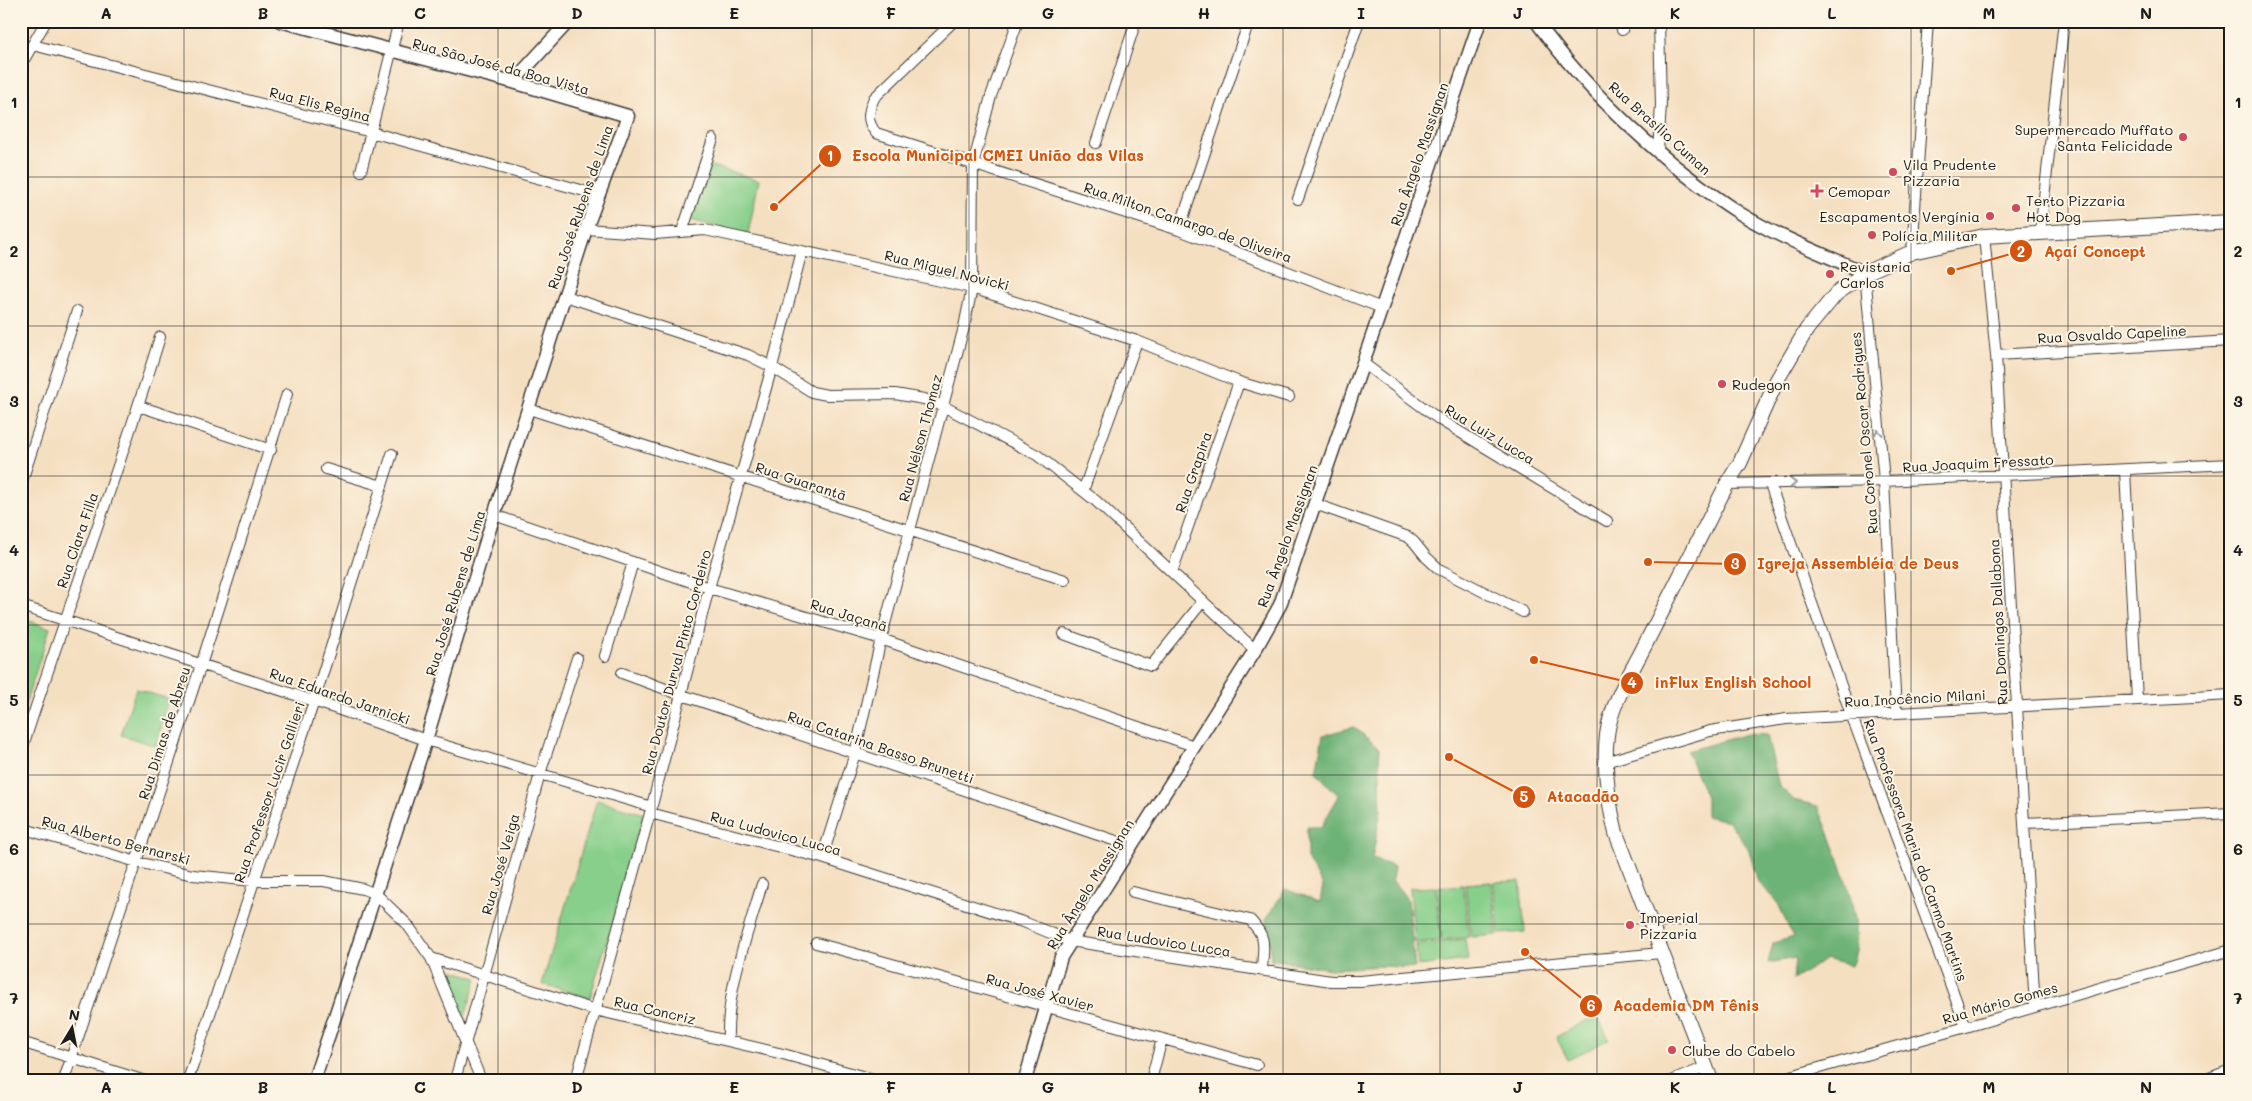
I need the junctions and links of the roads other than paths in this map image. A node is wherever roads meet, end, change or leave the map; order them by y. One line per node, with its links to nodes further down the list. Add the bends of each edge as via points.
1 (46, 21): 15 (street)
2 (280, 21): 16 (street, Rua São José da Boa Vista)
3 (399, 21): 16 (street)
4 (569, 21): 18 (street)
5 (954, 21): 24 (street, Rua Milton Camargo de Oliveira, via 874,98 868,112 869,124 876,133)
6 (1018, 21): 24 (street, Rua Nélson Thomaz, via 991,96)
7 (1136, 21): 22 (street)
8 (1249, 21): 30 (street)
9 (1359, 21): 27 (street)
10 (1480, 21): 39 (street, Rua Ângelo Massignan)
11 (1536, 21): 23 (street, Rua Brasílio Cuman, via 1590,85)
12 (1660, 21): 23 (street)
13 (1928, 21): 35 (street)
14 (2064, 21): 32 (street)
15 (33, 45): 17 (street); 20 (street, Rua Elis Regina)
16 (390, 51): 18 (street, Rua São José da Boa Vista); 20 (street)
17 (25, 58)
18 (514, 82): 19 (street, Rua São José da Boa Vista)
19 (628, 116): 26 (street, Rua José Rubens de Lima)
20 (371, 132): 25 (street); 26 (street, Rua Elis Regina)
21 (713, 139): 31 (street)
22 (1096, 143)
23 (1658, 150): 36 (street, Rua Brasílio Cuman, via 1742,214)
24 (973, 165): 30 (street, Rua Milton Camargo de Oliveira); 37 (street, Rua Nélson Thomaz)
25 (361, 171)
26 (599, 195): 29 (street, Rua José Rubens de Lima)
27 (1298, 200)
28 (2231, 222): 32 (main road)
29 (586, 229): 31 (street, Rua Miguel Novicki, via 655,234); 38 (street, Rua José Rubens de Lima)
30 (1179, 230): 39 (street, Rua Milton Camargo de Oliveira)
31 (682, 232): 34 (street, Rua Miguel Novicki, via 705,230)
32 (2040, 233): 33 (main road)
33 (1984, 236): 35 (main road); 44 (street, Rua Domingos Dallabona)
34 (802, 251): 37 (street, Rua Miguel Novicki); 46 (street, Rua Doutor Durval Pinto Cordeiro)
35 (1912, 252): 36 (main road)
36 (1865, 273): 60 (street, Rua Coronel Oscar Rodrigues, one-way to 36); 62 (main road, via 1836,294 1807,329 1777,380 1740,463)
37 (972, 288): 42 (street, Rua Miguel Novicki); 51 (street, Rua Nélson Thomaz)
38 (565, 296): 46 (street, via 748,355); 52 (street, Rua José Rubens de Lima)
39 (1382, 308): 45 (street, Rua Ângelo Massignan)
40 (77, 311): 61 (street)
41 (160, 337): 50 (street, Rua Clara Filla)
42 (1136, 341): 47 (street, Rua Miguel Novicki); 65 (street)
43 (2231, 341): 44 (street, Rua Osvaldo Capeline)
44 (1996, 355): 58 (street, Rua Domingos Dallabona)
45 (1364, 363): 66 (street, Rua Ângelo Massignan); 68 (street, Rua Luiz Lucca, via 1440,420)
46 (772, 367): 51 (street, via 812,392 827,395 896,394); 59 (street, Rua Doutor Durval Pinto Cordeiro)
47 (1240, 382): 49 (street, Rua Miguel Novicki); 71 (street, Rua Grapira)
48 (287, 394): 53 (street, Rua Dimas de Abreu)
49 (1289, 397)
50 (139, 406): 53 (street); 77 (street, Rua Clara Filla)
51 (943, 406): 65 (street, via 1037,455); 69 (street, Rua Nélson Thomaz)
52 (529, 408): 59 (street, Rua Guarantã); 67 (street, Rua José Rubens de Lima)
53 (270, 450): 83 (street, Rua Dimas de Abreu)
54 (392, 454): 64 (street, Rua Professor Lucir Gallieri)
55 (2231, 464): 57 (street, Rua Joaquim Fressato)
56 (326, 469): 64 (street)
57 (2125, 471): 58 (street, Rua Joaquim Fressato); 87 (street)
58 (2003, 475): 60 (street, Rua Joaquim Fressato); 89 (street, Rua Domingos Dallabona)
59 (742, 477): 69 (street, Rua Guarantã); 73 (street, Rua Doutor Durval Pinto Cordeiro)
60 (1884, 481): 63 (street, Rua Joaquim Fressato, one-way to 60); 90 (street, Rua Coronel Oscar Rodrigues)
61 (21, 484)
62 (1727, 484): 63 (street, Rua Joaquim Fressato); 96 (main road, via 1613,712)
63 (1770, 484): 91 (street, Rua Professora Maria do Carmo Martins)
64 (382, 486): 88 (street, Rua Professor Lucir Gallieri)
65 (1083, 491): 71 (street)
66 (1315, 504): 76 (street, via 1408,537 1439,570); 80 (street, Rua Ângelo Massignan, via 1280,604)
67 (494, 515): 70 (street, Rua Jaçanã); 92 (street, Rua José Rubens de Lima)
68 (1607, 521)
69 (909, 530): 72 (street, Rua Guarantã); 79 (street, Rua Nélson Thomaz)
70 (633, 562): 73 (street, Rua Jaçanã); 81 (street)
71 (1172, 572): 74 (street)
72 (1065, 580)
73 (709, 588): 79 (street, Rua Jaçanã); 85 (street, Rua Doutor Durval Pinto Cordeiro)
74 (1202, 601): 78 (street, via 1151,666); 80 (street)
75 (21, 606): 77 (street, Rua Eduardo Jarnicki)
76 (1522, 612)
77 (64, 621): 83 (street, Rua Eduardo Jarnicki); 94 (street, Rua Clara Filla)
78 (1064, 634)
79 (881, 639): 93 (street, Rua Jaçanã); 95 (street, Rua Nélson Thomaz)
80 (1256, 650): 93 (street, Rua Ângelo Massignan)
81 (605, 656)
82 (577, 658): 97 (street, Rua José Veiga)
83 (201, 666): 88 (street, Rua Eduardo Jarnicki); 104 (street, Rua Dimas de Abreu)
84 (622, 672): 85 (street, Rua Catarina Basso Brunetti)
85 (682, 695): 95 (street, Rua Catarina Basso Brunetti); 98 (street, Rua Doutor Durval Pinto Cordeiro)
86 (2231, 696): 87 (street, Rua Inocêncio Milani)
87 (2137, 700): 89 (street, Rua Inocêncio Milani)
88 (314, 701): 92 (street, Rua Eduardo Jarnicki); 105 (street, Rua Professor Lucir Gallieri)
89 (2016, 707): 90 (street, Rua Inocêncio Milani); 100 (street, Rua Domingos Dallabona)
90 (1896, 712): 91 (street, Rua Inocêncio Milani)
91 (1852, 714): 96 (street, Rua Inocêncio Milani, via 1786,719 1710,731); 119 (street, Rua Professora Maria do Carmo Martins)
92 (426, 740): 97 (street, Rua Eduardo Jarnicki); 108 (street, Rua José Rubens de Lima)
93 (1194, 746): 102 (street, Rua Ângelo Massignan)
94 (21, 752)
95 (855, 753): 102 (street, Rua Catarina Basso Brunetti); 103 (street, Rua Nélson Thomaz)
96 (1605, 762): 112 (main road, via 1608,802 1616,833)
97 (540, 774): 98 (street, Rua Eduardo Jarnicki); 115 (street, Rua José Veiga)
98 (651, 810): 103 (street, Rua Ludovico Lucca); 118 (street, Rua Doutor Durval Pinto Cordeiro)
99 (2231, 813): 100 (street)
100 (2024, 823): 116 (street, Rua Domingos Dallabona)
101 (21, 828): 104 (street, Rua Alberto Bernarski)
102 (1131, 846): 109 (street, Rua Ângelo Massignan)
103 (822, 858): 109 (street, Rua Ludovico Lucca)
104 (137, 862): 105 (street, Rua Alberto Bernarski, via 193,875); 124 (street, Rua Dimas de Abreu)
105 (253, 881): 108 (street, Rua Alberto Bernarski, via 324,881); 130 (street, Rua Professor Lucir Gallieri)
106 (762, 884): 121 (street, via 733,990 727,1023)
107 (1133, 892): 114 (street, via 1250,920 1264,941)
108 (376, 894): 113 (street, via 407,924); 131 (street, Rua José Rubens de Lima)
109 (1070, 940): 114 (street, Rua Ludovico Lucca); 117 (street, Rua Ângelo Massignan, via 1058,964)
110 (816, 943): 117 (street, Rua José Xavier)
111 (2231, 950): 116 (street, Rua Mário Gomes)
112 (1661, 953): 114 (street, Rua Ludovico Lucca, via 1360,981 1331,981); 127 (main road)
113 (430, 958): 115 (street, Rua Concriz); 123 (street)
114 (1262, 970)
115 (483, 976): 118 (street, Rua Concriz); 123 (street, Rua José Veiga)
116 (2035, 1007): 119 (street, Rua Mário Gomes)
117 (1046, 1008): 120 (street, Rua José Xavier); 136 (street, Rua Ângelo Massignan)
118 (596, 1010): 121 (street, Rua Concriz); 134 (street, Rua Doutor Durval Pinto Cordeiro)
119 (1966, 1027): 139 (street, Rua Mário Gomes)
120 (1162, 1039): 125 (street, Rua José Xavier); 137 (street)
121 (728, 1041): 135 (street, Rua Concriz)
122 (21, 1042): 124 (street)
123 (465, 1042): 132 (street, Rua José Veiga); 133 (street)
124 (72, 1058): 128 (street, Rua Dimas de Abreu); 129 (street)
125 (1257, 1065)
126 (2231, 1070): 140 (street)
127 (1708, 1073): 138 (street)
128 (64, 1080)
129 (142, 1080)
130 (188, 1080)
131 (314, 1080)
132 (455, 1080)
133 (481, 1080)
134 (576, 1080)
135 (876, 1080)
136 (1025, 1080)
137 (1151, 1080)
138 (1674, 1080)
139 (1776, 1080)
140 (2204, 1080)

